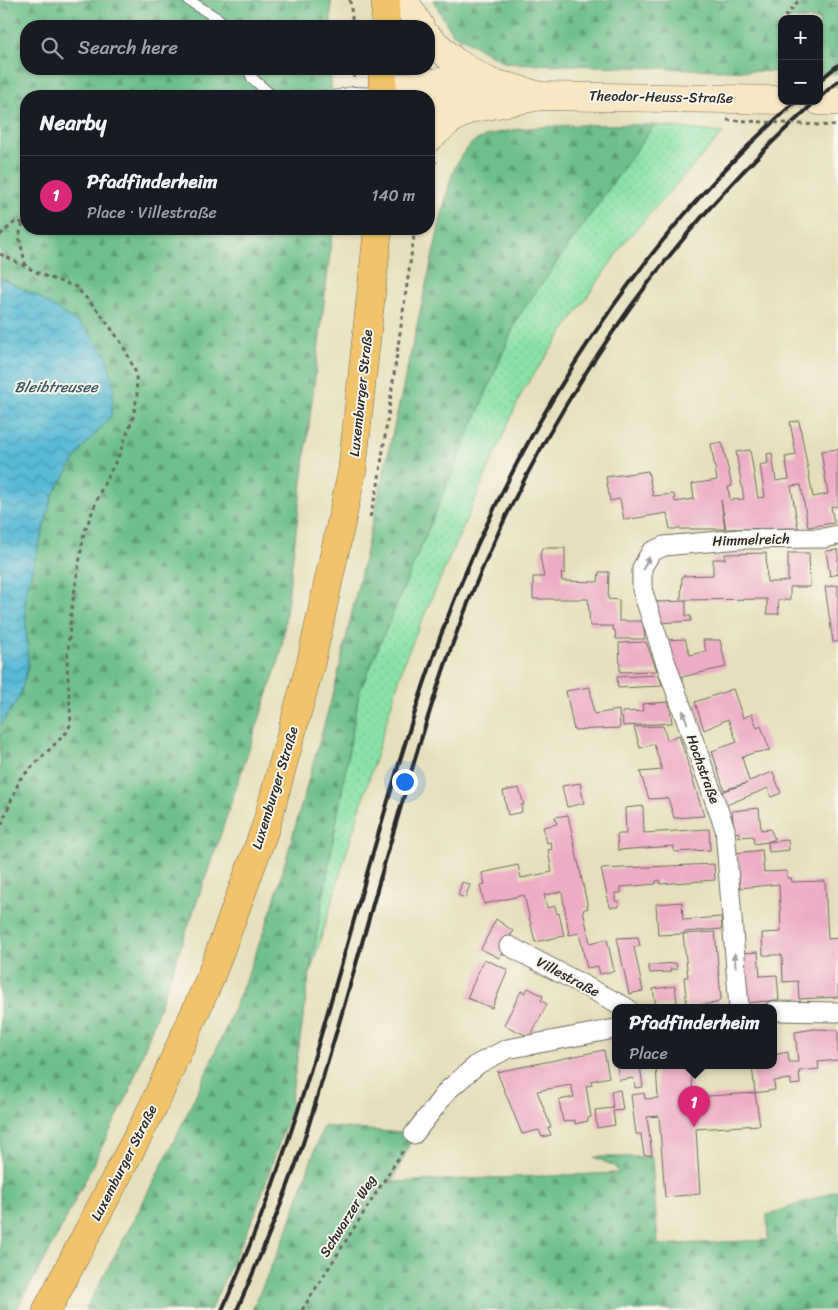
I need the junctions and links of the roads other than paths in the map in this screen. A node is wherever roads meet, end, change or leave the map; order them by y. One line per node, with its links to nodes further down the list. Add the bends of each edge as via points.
1 (188, 0): 4 (lane)
2 (386, 0): 5 (main road)
3 (404, 0): 6 (main road)
4 (220, 20)
5 (385, 20)
6 (416, 20)
7 (435, 44): 9 (main road, via 454,61)
8 (251, 75): 11 (lane)
9 (491, 83): 10 (main road, Theodor-Heuss-Straße, via 427,83); 12 (main road, Theodor-Heuss-Straße)
10 (384, 89)
11 (265, 90)
12 (541, 96): 13 (main road, Theodor-Heuss-Straße, via 732,109); 17 (main road, Theodor-Heuss-Straße)
13 (778, 101)
14 (823, 101): 15 (main road)
15 (838, 101)
16 (435, 108): 17 (main road, Theodor-Heuss-Straße)
17 (469, 109): 18 (main road)
18 (435, 133)
19 (377, 235): 29 (main road, Luxemburger Straße, via 352,472 311,662 266,826 209,981 173,1062)
20 (838, 535): 21 (street, Himmelreich)
21 (664, 546): 24 (street, Hochstraße, one-way to 21, via 725,829 642,589 642,568 652,552)
22 (509, 946): 23 (street, Villestraße)
23 (619, 1004)
24 (739, 1004)
25 (777, 1011): 26 (street)
26 (838, 1012)
27 (612, 1030): 28 (street, via 507,1049 478,1064 448,1090)
28 (414, 1134)
29 (47, 1310)

